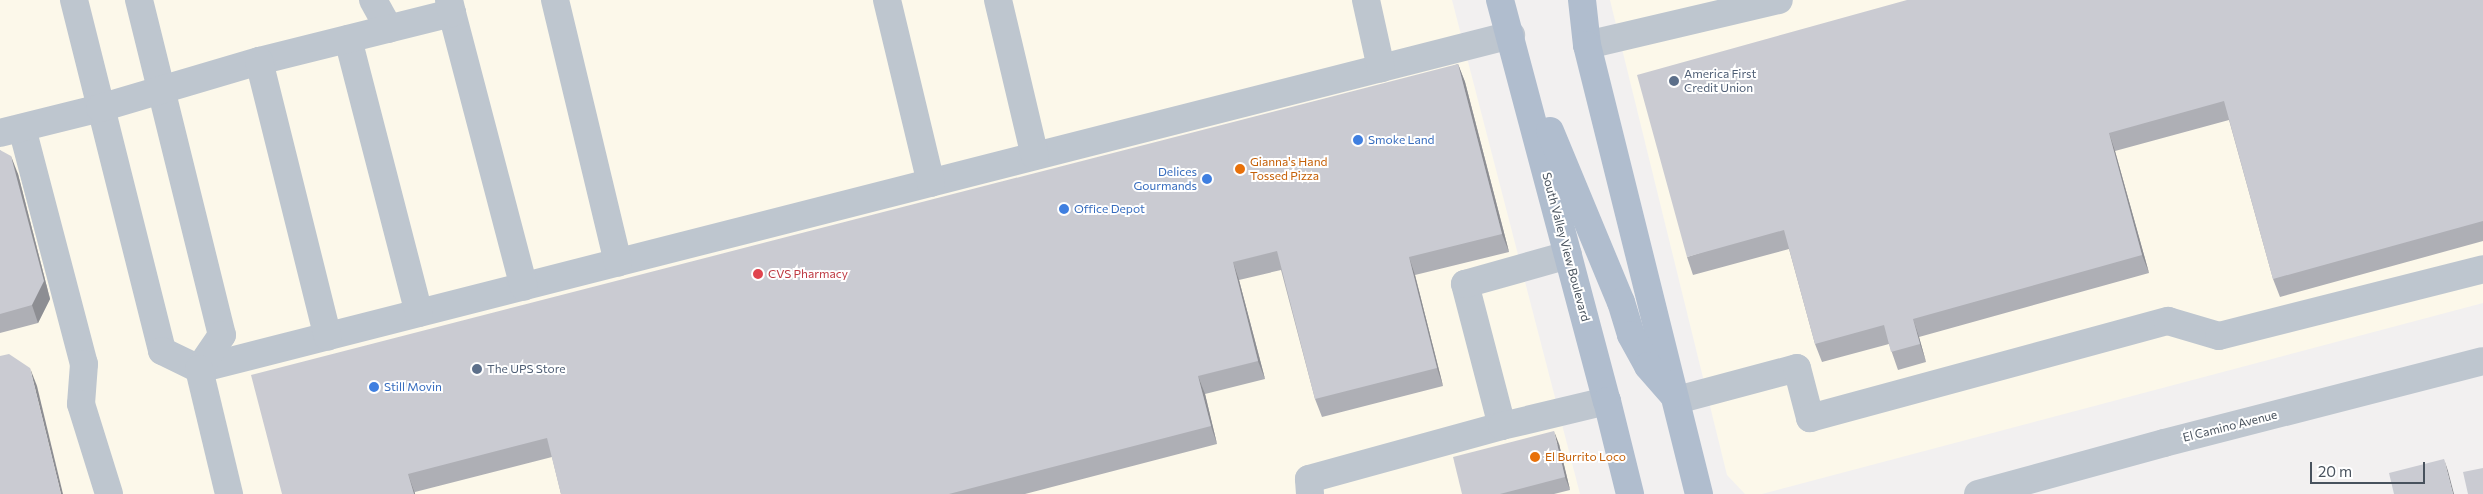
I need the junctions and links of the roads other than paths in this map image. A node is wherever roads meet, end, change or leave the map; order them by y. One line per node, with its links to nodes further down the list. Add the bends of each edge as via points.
1 (74, 0): 20 (street)
2 (139, 0): 19 (street)
3 (373, 0): 13 (street)
4 (555, 0): 25 (street)
5 (887, 0): 23 (street)
6 (998, 0): 22 (street)
7 (1366, 0): 18 (street)
8 (1500, 0): 14 (main road, South Valley View Boulevard)
9 (1582, 0): 16 (main road)
10 (1779, 0): 11 (street)
11 (1744, 4): 16 (street)
12 (451, 6): 13 (street); 27 (street)
13 (389, 29): 15 (street)
14 (1511, 35): 18 (street); 24 (main road, South Valley View Boulevard); 32 (main road, via 1621,302 1631,335 1648,366)
15 (348, 40): 17 (street); 28 (street)
16 (1587, 45): 32 (main road)
17 (259, 61): 19 (street); 29 (street)
18 (1381, 68): 22 (street)
19 (161, 90): 20 (street); 31 (street, via 222,335)
20 (100, 108): 21 (street); 31 (street, via 162,351)
21 (11, 130): 35 (street, via 84,364 81,404)
22 (1035, 156): 23 (street)
23 (931, 183): 25 (street)
24 (1568, 255): 33 (main road, South Valley View Boulevard); 34 (street, via 1465,284)
25 (618, 263): 27 (street)
26 (2483, 269): 32 (street, via 2219,336 2168,320 1810,418 1797,368)
27 (524, 287): 28 (street)
28 (419, 313): 29 (street)
29 (328, 336): 31 (street)
30 (2483, 361): 40 (street, El Camino Avenue)
31 (199, 369): 36 (street)
32 (1677, 400): 39 (main road)
33 (1607, 401): 34 (street); 38 (main road, South Valley View Boulevard)
34 (1502, 426): 37 (street, via 1309,479)
35 (109, 494)
36 (229, 494)
37 (1310, 494)
38 (1630, 494)
39 (1699, 494)
40 (1978, 494)

